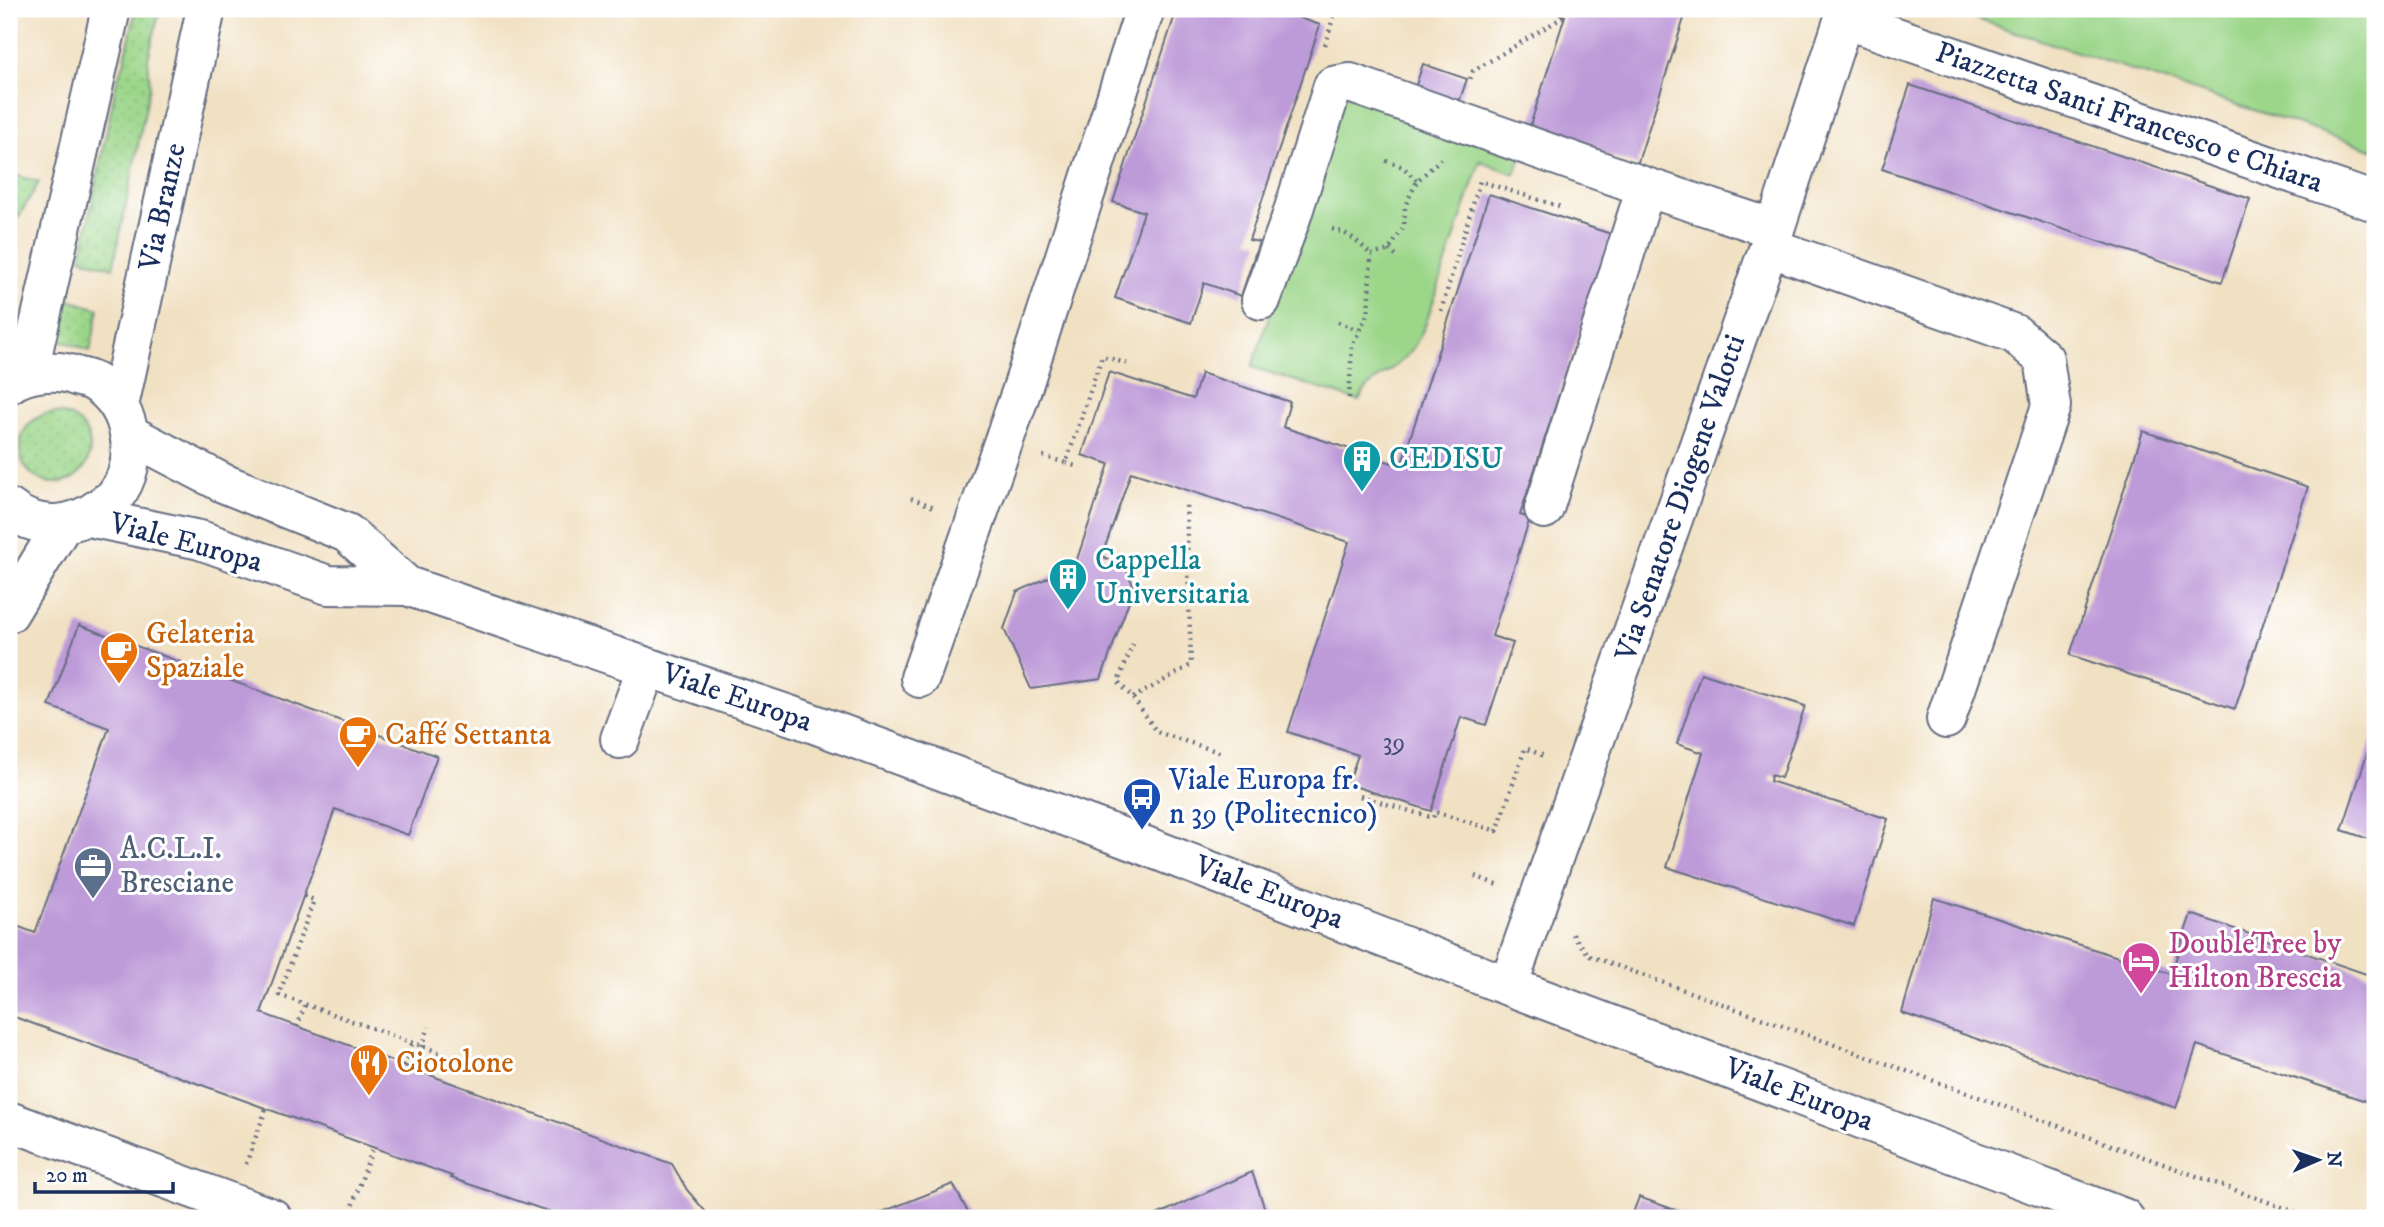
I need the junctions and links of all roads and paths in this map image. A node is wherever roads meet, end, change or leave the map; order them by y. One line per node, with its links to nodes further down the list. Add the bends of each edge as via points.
1 (111, 9): 20 (street)
2 (206, 9): 22 (street, Via Branze)
3 (1145, 9): 23 (street)
4 (1846, 14): 10 (street, Piazzetta Santi Francesco e Chiara); 12 (street, Via Senatore Diogene Valotti)
5 (1565, 16): 6 (path, via 1473,71)
6 (1462, 107): 8 (path, via 1439,163); 9 (street); 15 (street, via 1350,83 1333,86)
7 (1386, 161): 8 (path, via 1403,167)
8 (1417, 181): 13 (path, via 1405,206 1404,227)
9 (1646, 187): 12 (street); 28 (street)
10 (2375, 202)
11 (1568, 209): 16 (path, via 1480,181)
12 (1771, 238): 36 (street, via 2015,334 2044,359 2051,407); 43 (street, Via Senatore Diogene Valotti)
13 (1389, 250): 14 (path); 18 (path, via 1371,255 1368,313)
14 (1398, 258)
15 (1261, 300)
16 (1441, 311)
17 (1338, 322): 18 (path)
18 (1358, 330): 21 (path, via 1352,345)
19 (1128, 364): 24 (path, via 1102,356)
20 (18, 379): 22 (street, Viale Europa, via 66,372 96,383)
21 (1349, 398)
22 (125, 421): 29 (street, Viale Europa, via 130,468 114,497); 30 (street, Viale Europa, via 223,483 347,533)
23 (1002, 443): 24 (path); 34 (street)
24 (1066, 463): 25 (path)
25 (1078, 467)
26 (1186, 502): 35 (path, via 1191,666)
27 (9, 508): 29 (street, Viale Europa, via 39,523)
28 (1544, 509)
29 (76, 521): 30 (street, Viale Europa, via 200,540 328,585); 31 (street)
30 (407, 586): 33 (street, Viale Europa)
31 (9, 613)
32 (1133, 644): 35 (path, via 1118,682)
33 (647, 667): 37 (street); 43 (street, Viale Europa, via 1138,843)
34 (920, 678)
35 (1133, 698): 38 (path, via 1157,732)
36 (1946, 719)
37 (620, 739)
38 (1222, 753)
39 (1547, 757): 40 (path, via 1525,748 1497,831)
40 (1360, 796)
41 (303, 896): 44 (path, via 314,900 279,995)
42 (1573, 926): 58 (path, via 1574,937 1590,956)
43 (1508, 986): 57 (street, Viale Europa)
44 (305, 1005): 45 (path); 47 (path)
45 (297, 1027)
46 (429, 1027): 48 (path)
47 (412, 1043): 48 (path); 50 (path)
48 (422, 1047): 49 (path)
49 (472, 1064)
50 (404, 1066)
51 (266, 1109): 54 (path)
52 (9, 1121): 55 (street)
53 (373, 1147): 56 (path)
54 (246, 1165)
55 (258, 1216)
56 (348, 1218)
57 (2124, 1218)
58 (2312, 1218)

